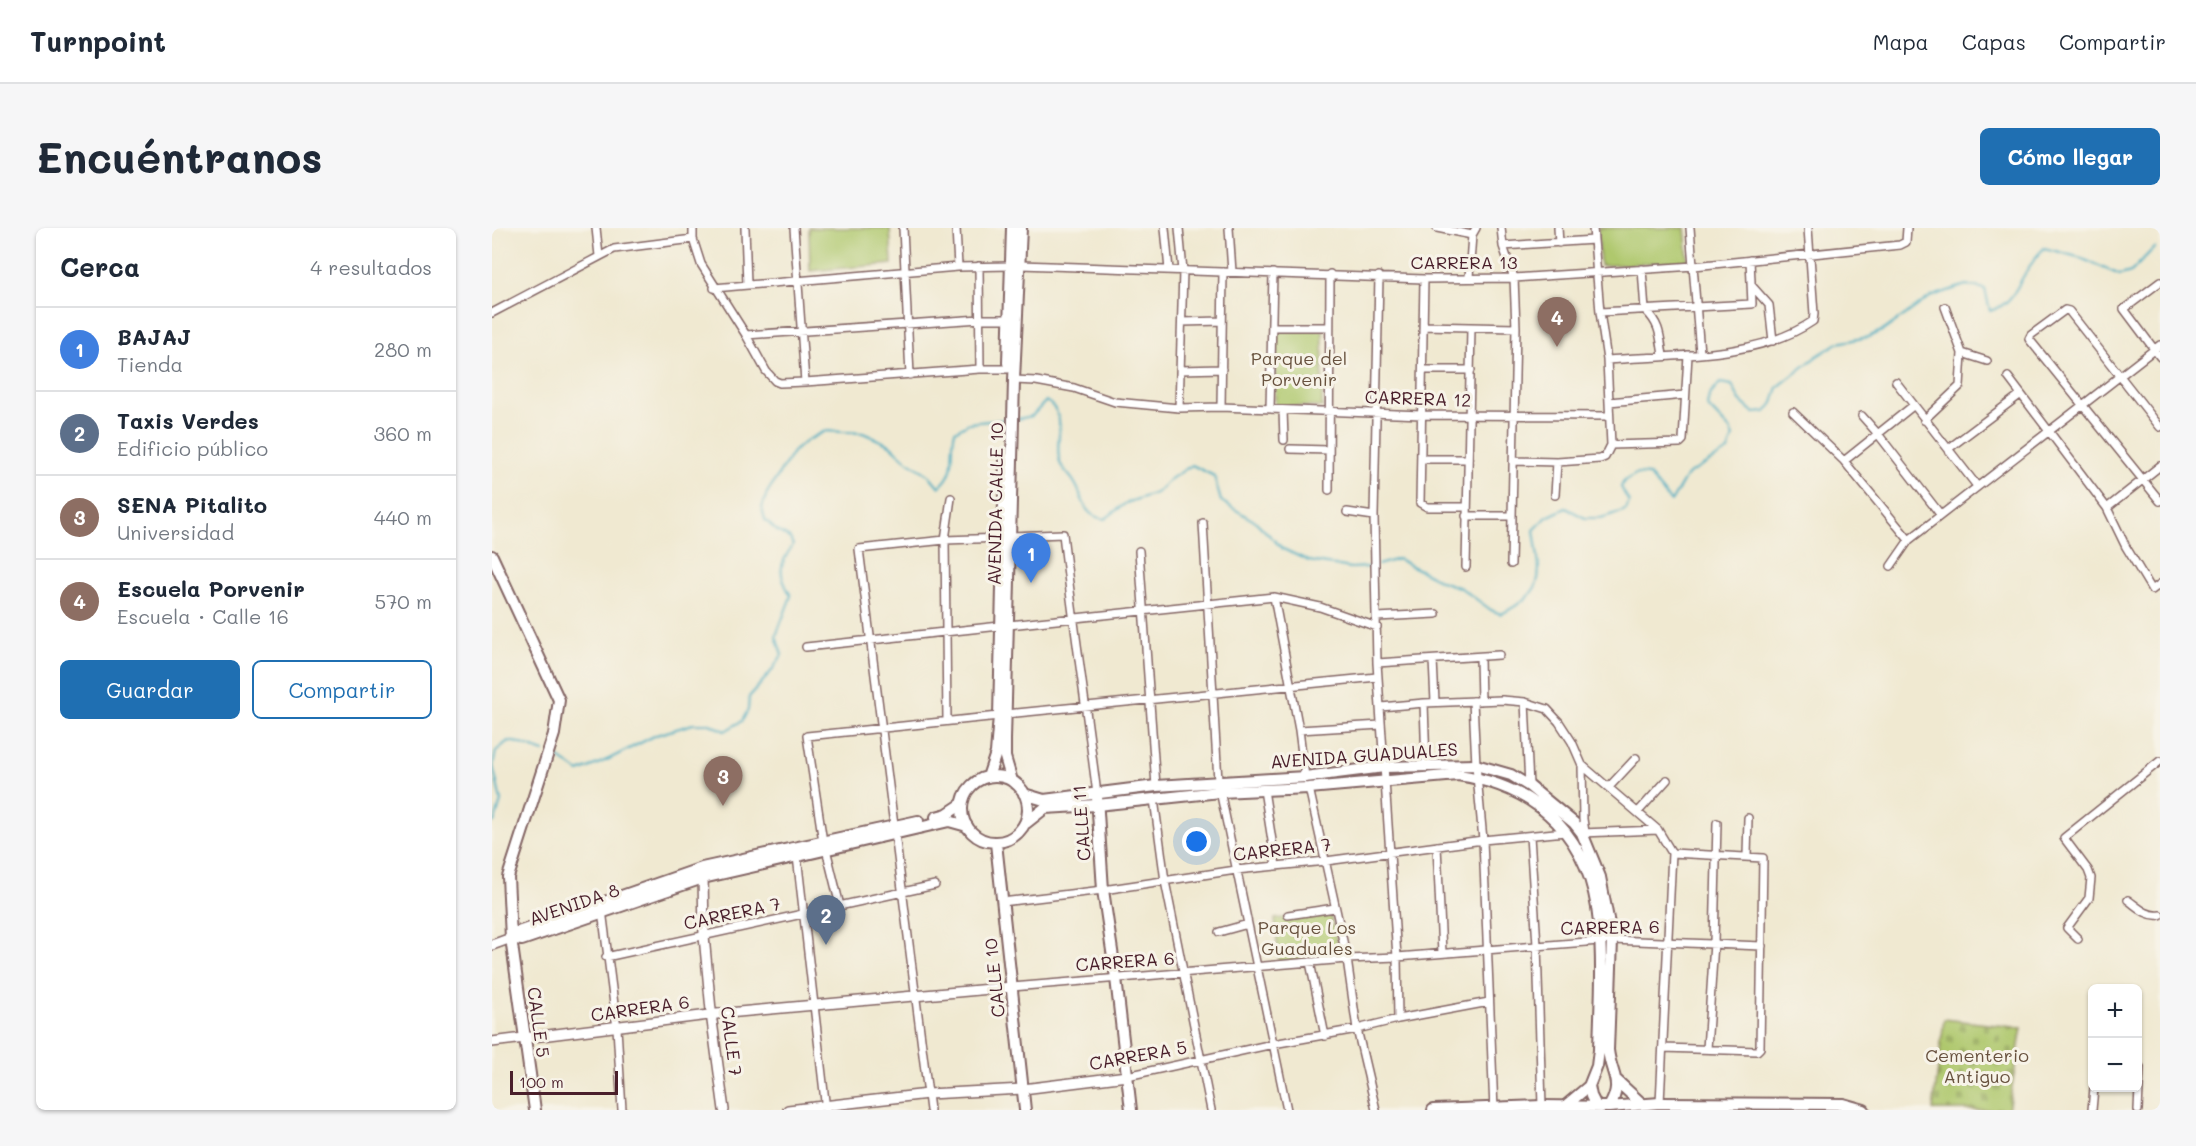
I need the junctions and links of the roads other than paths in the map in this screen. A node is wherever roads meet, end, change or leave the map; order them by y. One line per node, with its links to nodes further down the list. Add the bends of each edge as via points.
1 (596, 228): 25 (street)
2 (693, 228): 20 (street)
3 (745, 228): 46 (street)
4 (794, 228): 44 (street)
5 (903, 228): 33 (street)
6 (956, 228): 30 (street)
7 (1012, 228): 27 (main road, AVENIDA CALLE 10)
8 (1021, 228): 27 (main road, AVENIDA CALLE 10)
9 (1165, 228): 32 (street)
10 (1179, 228): 38 (street)
11 (1229, 228): 35 (street)
12 (1437, 228): 19 (street)
13 (1501, 228): 23 (street)
14 (1558, 228): 22 (street)
15 (1593, 228): 21 (street)
16 (1690, 228): 29 (street)
17 (1808, 228): 24 (street)
18 (1907, 228): 24 (street, CARRERA 13, via 1906,242 1900,245)
19 (1474, 231): 41 (street)
20 (693, 239): 25 (street, via 614,249); 48 (street)
21 (1594, 240): 22 (street); 37 (street)
22 (1559, 243): 23 (street)
23 (1503, 246): 43 (street)
24 (1809, 255): 26 (street, CARRERA 13); 66 (street, via 1813,321)
25 (599, 256): 53 (street)
26 (1750, 260): 29 (street, CARRERA 13); 47 (street)
27 (1016, 265): 28 (street, CARRERA 13); 32 (street, CARRERA 13); 55 (main road, AVENIDA CALLE 10); 84 (main road, AVENIDA CALLE 10)
28 (979, 266): 30 (street, CARRERA 13); 54 (street)
29 (1694, 266): 31 (street, CARRERA 13); 50 (street)
30 (958, 267): 33 (street, CARRERA 13)
31 (1642, 269): 37 (street, CARRERA 13); 51 (street)
32 (1169, 270): 38 (street, CARRERA 13)
33 (905, 272): 44 (street, CARRERA 13); 58 (street)
34 (1223, 272): 35 (street, CARRERA 13); 38 (street, CARRERA 13); 56 (street)
35 (1232, 272): 36 (street, CARRERA 13)
36 (1274, 273): 39 (street, CARRERA 13); 60 (street)
37 (1597, 273): 43 (street, CARRERA 13); 52 (street)
38 (1183, 274): 57 (street)
39 (1330, 274): 40 (street, CARRERA 13); 61 (street)
40 (1379, 276): 42 (street, CARRERA 13); 97 (street)
41 (1469, 277): 42 (street, CARRERA 13); 43 (street, CARRERA 13)
42 (1424, 279): 59 (street)
43 (1514, 279): 63 (street)
44 (798, 281): 46 (street, CARRERA 13); 64 (street)
45 (2160, 282): 67 (street, via 2124,309)
46 (747, 284): 48 (street, CARRERA 13)
47 (1752, 286): 50 (street, via 1752,304); 66 (street, via 1769,305)
48 (714, 288): 65 (street)
49 (1945, 307): 69 (street)
50 (1698, 308): 51 (street); 68 (street)
51 (1645, 309): 52 (street); 71 (street, via 1660,333)
52 (1600, 312): 73 (street)
53 (492, 313)
54 (980, 319): 55 (street); 58 (street); 75 (street)
55 (1009, 319): 76 (main road, AVENIDA CALLE 10)
56 (1222, 321): 57 (street); 77 (street)
57 (1182, 322): 78 (street)
58 (907, 324): 64 (street); 81 (street)
59 (1424, 326): 62 (street); 79 (street)
60 (1272, 327): 61 (street); 94 (street)
61 (1329, 327): 96 (street)
62 (1471, 328): 63 (street); 80 (street)
63 (1516, 328): 103 (street)
64 (801, 331): 65 (street); 85 (street)
65 (746, 335): 85 (street, via 775,381)
66 (1773, 341): 68 (street)
67 (2157, 347): 72 (street); 83 (street)
68 (1700, 353): 70 (street)
69 (1962, 354): 74 (street); 104 (street, via 1960,386)
70 (1688, 355): 71 (street); 88 (street)
71 (1663, 356): 73 (street)
72 (2160, 357)
73 (1607, 360): 89 (street)
74 (1987, 361)
75 (980, 369): 76 (street); 81 (street)
76 (1008, 369): 105 (main road, AVENIDA CALLE 10)
77 (1222, 369): 78 (street); 92 (street)
78 (1180, 370): 93 (street)
79 (1423, 370): 80 (street); 99 (street)
80 (1471, 370): 100 (street)
81 (910, 375): 85 (street)
82 (2008, 377): 87 (street)
83 (2120, 377): 91 (street); 91 (street, via 2069,311 2031,334 2029,339); 106 (street)
84 (1014, 380): 93 (street, CARRERA 12, via 1074,388 1115,402); 105 (main road, AVENIDA CALLE 10)
85 (805, 382)
86 (1896, 382): 90 (street)
87 (2021, 394): 107 (street); 112 (street)
88 (1685, 395): 89 (street); 110 (street, via 1680,443)
89 (1609, 402): 101 (street)
90 (1914, 405): 104 (street); 108 (street)
91 (2083, 405): 107 (street); 120 (street)
92 (1221, 407): 93 (street, CARRERA 12); 94 (street, CARRERA 12)
93 (1179, 408)
94 (1270, 409): 95 (street, CARRERA 12)
95 (1283, 410): 96 (street, CARRERA 12); 109 (street)
96 (1328, 410): 97 (street, CARRERA 12); 113 (street)
97 (1377, 412): 99 (street, CARRERA 12); 130 (street)
98 (1793, 412): 117 (street)
99 (1422, 415): 100 (street, CARRERA 12); 114 (street)
100 (1468, 415): 103 (street, CARRERA 12); 115 (street)
101 (1609, 416): 103 (street, CARRERA 12); 110 (street)
102 (1862, 416): 108 (street)
103 (1514, 417): 116 (street)
104 (1924, 420): 112 (street)
105 (1010, 421): 134 (main road, AVENIDA CALLE 10)
106 (2160, 427)
107 (2049, 431): 121 (street); 127 (street)
108 (1878, 434): 117 (street); 129 (street)
109 (1284, 440)
110 (1611, 446): 118 (street, via 1600,459)
111 (1290, 449): 113 (street)
112 (1948, 449): 121 (street)
113 (1329, 450): 122 (street)
114 (1421, 459): 115 (street); 126 (street, via 1422,506)
115 (1468, 459): 126 (street)
116 (1513, 461): 118 (street); 132 (street)
117 (1844, 461): 136 (street)
118 (1557, 462): 123 (street)
119 (2160, 466): 120 (street)
120 (2143, 480): 125 (street); 127 (street)
121 (1977, 486): 129 (street)
122 (1329, 490)
123 (1555, 495)
124 (951, 498): 135 (street)
125 (2160, 501)
126 (1466, 507): 131 (street)
127 (2106, 508): 142 (street, via 2152,590)
128 (1347, 512): 130 (street)
129 (1940, 514): 136 (street)
130 (1374, 516): 147 (street)
131 (1466, 516): 132 (street); 141 (street)
132 (1511, 516): 139 (street)
133 (1203, 523): 144 (street)
134 (1007, 537): 135 (street); 148 (street, CALLE 11, via 1063,534); 149 (main road, AVENIDA CALLE 10)
135 (945, 540): 151 (street); 152 (street, via 859,549)
136 (1908, 540): 140 (street)
137 (1139, 551): 145 (street)
138 (492, 556): 234 (main road, CALLE 5, via 559,700 554,734 508,877)
139 (1511, 564)
140 (1891, 566)
141 (1466, 567)
142 (2160, 584)
143 (1274, 597): 144 (street); 150 (street, via 1320,607); 159 (street)
144 (1208, 605): 145 (street); 160 (street)
145 (1143, 611): 148 (street); 161 (street)
146 (1436, 614): 147 (street)
147 (1377, 617): 150 (street)
148 (1072, 618): 149 (street); 166 (street, CALLE 11)
149 (1004, 626): 151 (street); 168 (main road, AVENIDA CALLE 10)
150 (1377, 627): 157 (street)
151 (948, 632): 152 (street); 169 (street)
152 (870, 640): 153 (street); 171 (street)
153 (806, 647)
154 (1498, 655): 155 (street)
155 (1480, 658): 156 (street); 162 (street)
156 (1433, 660): 157 (street); 163 (street)
157 (1377, 663): 158 (street)
158 (1377, 677): 159 (street); 167 (street)
159 (1290, 686): 160 (street); 172 (street)
160 (1213, 694): 161 (street); 187 (street)
161 (1149, 700): 166 (street); 185 (street)
162 (1477, 701): 163 (street); 164 (street); 175 (street)
163 (1435, 702): 165 (street)
164 (1525, 702): 176 (street, via 1546,709 1559,722); 186 (street)
165 (1424, 703): 167 (street); 177 (street)
166 (1086, 706): 168 (street); 193 (street, CALLE 11)
167 (1381, 707): 170 (street)
168 (1002, 715): 169 (street); 179 (main road, AVENIDA CALLE 10); 184 (main road, AVENIDA CALLE 10, via 1005,757)
169 (947, 721): 171 (street)
170 (1381, 725): 172 (street); 178 (street)
171 (881, 728): 201 (street); 207 (street, via 807,736)
172 (1299, 730): 180 (street)
173 (1636, 758): 188 (street)
174 (2160, 761): 235 (street, via 2064,838 2090,874 2090,898 2067,928)
175 (1476, 765): 177 (main road, AVENIDA GUADUALES); 181 (street); 186 (main road, AVENIDA GUADUALES, via 1511,775)
176 (1582, 765): 188 (street); 203 (street)
177 (1426, 766): 178 (main road, AVENIDA GUADUALES)
178 (1384, 767): 180 (main road, AVENIDA GUADUALES); 182 (street)
179 (988, 777): 184 (main road); 194 (main road, via 968,789)
180 (1305, 777): 187 (main road, AVENIDA GUADUALES)
181 (1477, 778): 182 (main road, AVENIDA GUADUALES, via 1458,775); 202 (main road, AVENIDA GUADUALES, via 1528,798); 205 (street)
182 (1384, 780): 189 (main road, AVENIDA GUADUALES); 209 (street)
183 (1667, 780): 195 (street)
184 (1012, 781): 191 (main road)
185 (1155, 786): 187 (main road, AVENIDA GUADUALES); 193 (main road, AVENIDA GUADUALES)
186 (1528, 786): 203 (main road, AVENIDA GUADUALES)
187 (1219, 787): 190 (main road, AVENIDA GUADUALES); 192 (main road, AVENIDA GUADUALES); 216 (street)
188 (1609, 787): 195 (street)
189 (1309, 788): 190 (main road, AVENIDA GUADUALES); 214 (street)
190 (1264, 790): 215 (street)
191 (1024, 794): 193 (main road, AVENIDA GUADUALES, via 1044,800); 197 (main road, via 1028,808)
192 (1154, 799): 193 (main road, AVENIDA GUADUALES); 218 (street)
193 (1097, 800): 197 (main road, AVENIDA GUADUALES, via 1045,808); 220 (main road, CALLE 11)
194 (962, 804): 199 (main road); 201 (main road, AVENIDA 8, via 947,814)
195 (1638, 813): 200 (street)
196 (1748, 818): 213 (street)
197 (1026, 823): 206 (main road, via 1014,837)
198 (1717, 824): 211 (street)
199 (967, 826): 201 (main road, AVENIDA 8, via 949,820); 206 (main road, via 979,838)
200 (1658, 830): 203 (street); 210 (street)
201 (894, 831): 207 (main road, AVENIDA 8); 221 (street)
202 (1566, 832): 204 (street, CARRERA 7); 237 (main road, AVENIDA GUADUALES, via 1580,852 1593,886)
203 (1584, 832): 236 (main road, AVENIDA GUADUALES, via 1600,877)
204 (1530, 836): 205 (street, CARRERA 7); 241 (street)
205 (1484, 840): 208 (street, CARRERA 7); 243 (street)
206 (996, 843): 223 (main road, CALLE 10)
207 (825, 845): 212 (main road, AVENIDA 8); 217 (main road, AVENIDA 8); 224 (street)
208 (1437, 846): 209 (street, CARRERA 7); 244 (street)
209 (1389, 852): 214 (street, CARRERA 7); 246 (street)
210 (1672, 853): 211 (street); 238 (street)
211 (1717, 854): 213 (street); 239 (street)
212 (797, 856): 217 (main road, AVENIDA 8); 228 (street)
213 (1747, 856): 242 (street, via 1763,858)
214 (1326, 861): 215 (street, CARRERA 7); 226 (street)
215 (1276, 866): 216 (street, CARRERA 7)
216 (1236, 870): 218 (street, CARRERA 7); 231 (street)
217 (703, 873): 225 (main road, AVENIDA 8); 233 (street, CALLE 7)
218 (1165, 881): 220 (street, CARRERA 7); 250 (street)
219 (935, 885): 221 (street, CARRERA 7)
220 (1102, 890): 223 (street, CARRERA 7); 251 (main road, CALLE 11)
221 (902, 893): 224 (street, CARRERA 7); 253 (street)
222 (2128, 900): 230 (street)
223 (1002, 902): 252 (main road, CALLE 10)
224 (840, 906): 228 (street, CARRERA 7)
225 (601, 908): 234 (main road, AVENIDA 8, via 518,932); 245 (street)
226 (1335, 908): 229 (street); 247 (street)
227 (2160, 909): 230 (street)
228 (804, 914): 233 (street, CARRERA 7); 255 (street)
229 (1288, 915)
230 (2157, 916)
231 (1248, 924): 232 (street); 249 (street)
232 (1219, 932)
233 (704, 936): 245 (street, CARRERA 7); 256 (street, CALLE 7)
234 (511, 938): 240 (street); 261 (main road, CALLE 5)
235 (2078, 939)
236 (1612, 940): 237 (street, CARRERA 6); 238 (street, CARRERA 6); 268 (main road, AVENIDA GUADUALES, via 1608,1050)
237 (1600, 941): 241 (street, CARRERA 6); 269 (main road, AVENIDA GUADUALES, via 1598,1066)
238 (1668, 942): 239 (street, CARRERA 6); 264 (street)
239 (1714, 943): 242 (street, CARRERA 6); 265 (street)
240 (492, 945)
241 (1537, 945): 243 (street, CARRERA 6); 276 (street)
242 (1762, 946): 265 (street, via 1759,1050)
243 (1487, 950): 244 (street, CARRERA 6); 254 (street)
244 (1442, 953): 246 (street, CARRERA 6)
245 (606, 957): 258 (street)
246 (1397, 957): 247 (street, CARRERA 6); 257 (street)
247 (1347, 959): 248 (street, CARRERA 6); 259 (street)
248 (1310, 962): 249 (street, CARRERA 6); 260 (street)
249 (1257, 966): 250 (street, CARRERA 6); 263 (street)
250 (1184, 973): 251 (street, CARRERA 6); 266 (street)
251 (1116, 978): 252 (street, CARRERA 6); 267 (main road, CALLE 11)
252 (1012, 987): 253 (street, CARRERA 6); 270 (main road, CALLE 10)
253 (915, 995): 255 (street, CARRERA 6); 273 (street)
254 (1489, 1002): 257 (street, CARRERA 5); 279 (street)
255 (815, 1006): 256 (street, CARRERA 6); 278 (street)
256 (711, 1015): 258 (street, CARRERA 6); 283 (street, CALLE 7)
257 (1398, 1018): 259 (street, CARRERA 5)
258 (617, 1028): 261 (street, CARRERA 6); 282 (street)
259 (1358, 1029): 260 (street, CARRERA 5); 290 (street)
260 (1325, 1036): 263 (street, CARRERA 5)
261 (525, 1039): 262 (street, CARRERA 6); 281 (main road, CALLE 5)
262 (492, 1042)
263 (1273, 1044): 266 (street, CARRERA 5); 289 (street)
264 (1663, 1048): 265 (street); 274 (street)
265 (1707, 1049)
266 (1200, 1060): 267 (street, CARRERA 5); 288 (street)
267 (1126, 1076): 270 (street, CARRERA 5); 287 (main road, CALLE 11)
268 (1616, 1080): 275 (main road); 280 (main road, AVENIDA GUADUALES, via 1617,1091)
269 (1589, 1086): 277 (main road); 280 (main road, via 1591,1096)
270 (1023, 1089): 273 (street, CARRERA 5); 286 (main road, CALLE 10)
271 (2094, 1092): 293 (street)
272 (2139, 1092): 294 (street)
273 (928, 1094): 278 (street, CARRERA 5); 285 (street)
274 (1660, 1103): 275 (main road); 292 (main road, via 1843,1104)
275 (1642, 1104): 280 (main road)
276 (1542, 1107): 277 (main road); 279 (main road)
277 (1564, 1107): 280 (main road)
278 (826, 1108): 284 (street, CARRERA 5)
279 (1494, 1109): 291 (main road)
280 (1604, 1109)
281 (535, 1110)
282 (622, 1110)
283 (724, 1110)
284 (788, 1110)
285 (930, 1110)
286 (1025, 1110)
287 (1131, 1110)
288 (1211, 1110)
289 (1287, 1110)
290 (1376, 1110)
291 (1433, 1110)
292 (1864, 1110)
293 (2092, 1110)
294 (2138, 1110)

